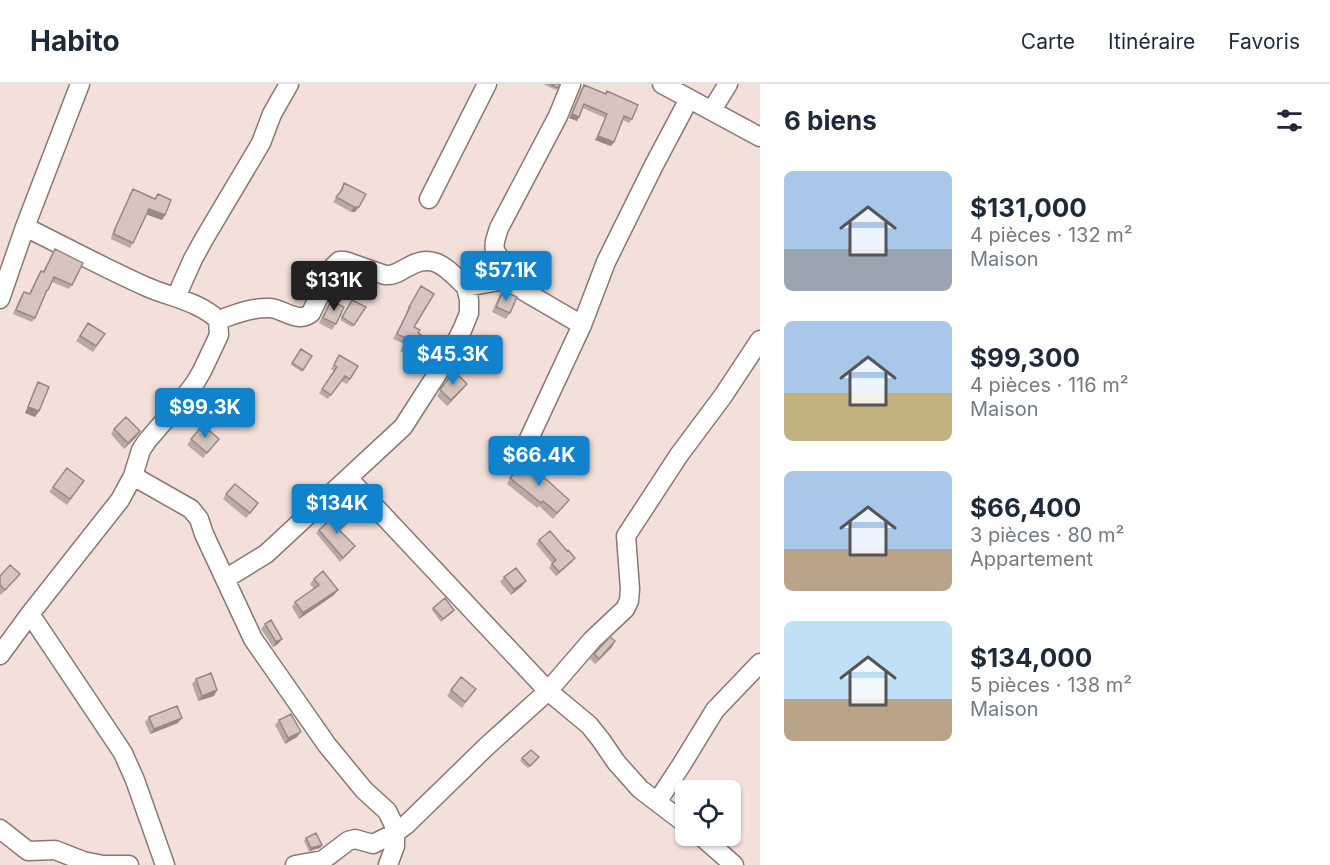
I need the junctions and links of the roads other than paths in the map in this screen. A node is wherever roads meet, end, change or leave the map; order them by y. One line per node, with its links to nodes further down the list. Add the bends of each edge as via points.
1 (80, 84): 11 (street)
2 (289, 84): 14 (street)
3 (487, 84): 10 (street)
4 (572, 84): 12 (street, via 499,228 494,247 507,266)
5 (662, 84): 7 (street)
6 (728, 84): 8 (street)
7 (689, 99): 8 (street); 17 (street, via 606,262)
8 (712, 110): 9 (street)
9 (760, 137)
10 (429, 199)
11 (25, 227): 14 (street, via 145,286); 15 (street)
12 (505, 280): 13 (street); 17 (street)
13 (466, 287): 16 (street, via 440,263 417,262 392,276 339,261 306,317 272,308); 21 (street, via 469,313 450,354 403,427)
14 (176, 297): 16 (street)
15 (0, 299)
16 (218, 320): 20 (street, via 219,335 202,371 141,450)
17 (582, 325): 19 (street)
18 (760, 340): 26 (street, via 626,536 630,589 625,609)
19 (527, 443)
20 (134, 476): 22 (street, via 191,509); 23 (street, via 120,500)
21 (348, 478): 22 (street, via 266,554); 26 (street)
22 (225, 579): 30 (street, via 254,639 327,745 387,811)
23 (30, 614): 24 (street); 34 (street, via 123,753)
24 (0, 656)
25 (760, 663): 27 (street, via 715,710)
26 (548, 691): 27 (street, via 589,725 616,762); 30 (street)
27 (657, 802): 28 (street)
28 (675, 816)
29 (0, 829): 32 (street, via 28,851 55,850)
30 (395, 833): 35 (street, via 373,844 348,841 323,860); 36 (street)
31 (713, 846): 37 (street)
32 (103, 865): 33 (street)
33 (129, 865)
34 (165, 865)
35 (295, 865)
36 (388, 865)
37 (734, 865)

